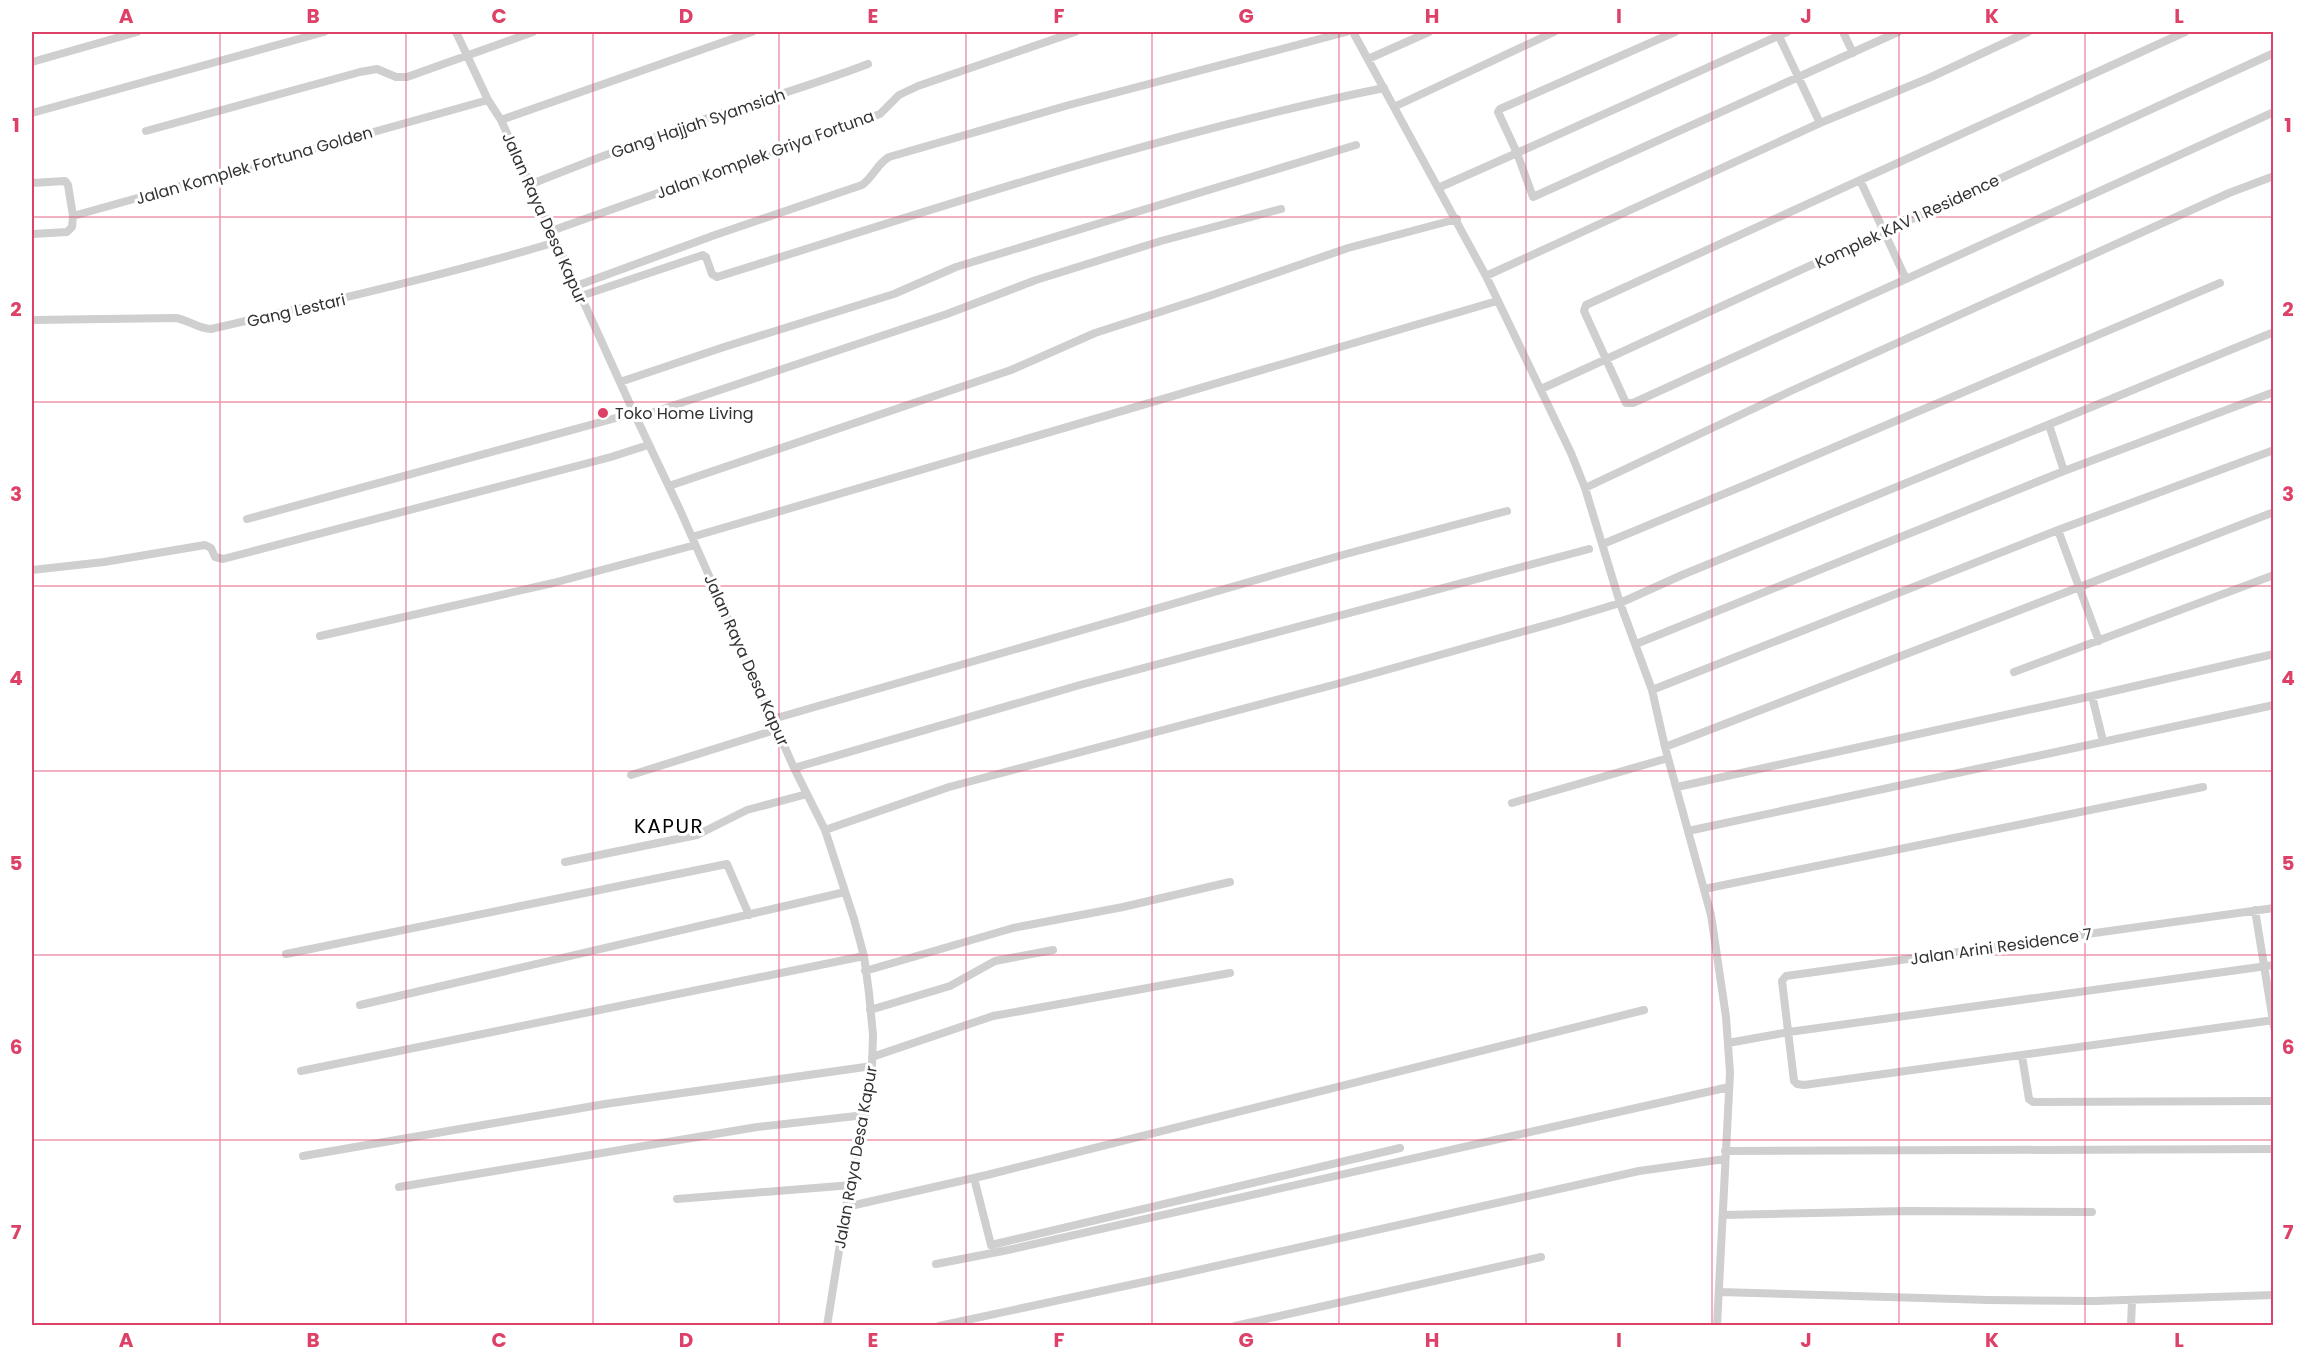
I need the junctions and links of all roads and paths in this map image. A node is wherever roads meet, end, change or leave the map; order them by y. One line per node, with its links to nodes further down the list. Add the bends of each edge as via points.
1 (137, 32): 21 (street)
2 (324, 32): 28 (street)
3 (456, 32): 19 (street, Jalan Raya Desa Kapur)
4 (533, 32): 19 (street)
5 (752, 32): 29 (street)
6 (1075, 32): 42 (street, Jalan Komplek Griya Fortuna, via 918,86 898,95 880,114)
7 (1346, 32): 49 (street, via 889,157 862,185)
8 (1353, 32): 20 (street)
9 (1429, 32): 20 (street)
10 (1554, 32): 26 (street)
11 (1676, 32): 33 (street, via 1500,109)
12 (1843, 32): 17 (street)
13 (1898, 32): 17 (street)
14 (2028, 32): 30 (street)
15 (2185, 32): 35 (street)
16 (1781, 33): 23 (street); 33 (street)
17 (1853, 52): 23 (street)
18 (2274, 53): 43 (street, Komplek KAV 1 Residence)
19 (467, 55): 25 (street, Jalan Raya Desa Kapur); 31 (street, via 403,77 377,69 360,72)
20 (1368, 59): 24 (street)
21 (32, 62)
22 (868, 64): 37 (street, Gang Hajjah Syamsiah, via 628,146)
23 (1797, 77): 30 (street); 33 (street, via 1533,197)
24 (1384, 88): 26 (street); 50 (street, via 1229,122 717,277 706,257 699,256)
25 (488, 100): 29 (street, Jalan Raya Desa Kapur); 40 (street, Jalan Komplek Fortuna Golden)
26 (1395, 106): 38 (street)
27 (2274, 112): 47 (street)
28 (32, 113)
29 (501, 120): 37 (street, Jalan Raya Desa Kapur)
30 (1820, 123): 46 (street)
31 (146, 131)
32 (1356, 145): 55 (street, via 956,267 894,294)
33 (1516, 153): 38 (street)
34 (2274, 176): 64 (street, via 1814,380)
35 (1860, 180): 43 (street); 54 (street, via 1586,305 1584,311)
36 (32, 183): 40 (street, via 65,181)
37 (529, 185): 42 (street, Jalan Raya Desa Kapur)
38 (1438, 188): 41 (street)
39 (1281, 208): 58 (street, via 1036,280 947,314)
40 (73, 216): 44 (street, Jalan Komplek Fortuna Golden, via 67,232)
41 (1457, 219): 46 (street); 63 (street, via 1348,248 1095,333 1011,370)
42 (551, 231): 45 (street, Jalan Raya Desa Kapur)
43 (1885, 231): 47 (street); 54 (street, Komplek KAV 1 Residence)
44 (32, 234)
45 (556, 242): 49 (street, Jalan Raya Desa Kapur); 52 (street, Gang Lestari, via 372,293 211,329 176,318)
46 (1486, 276): 51 (street)
47 (1906, 279): 54 (street, via 1630,404 1626,403)
48 (2220, 283): 70 (street)
49 (576, 286): 50 (street, Jalan Raya Desa Kapur)
50 (581, 296): 55 (street, Jalan Raya Desa Kapur)
51 (1497, 301): 56 (street); 69 (street)
52 (32, 320)
53 (2274, 332): 59 (street)
54 (1606, 358): 56 (street, Komplek KAV 1 Residence)
55 (620, 382): 58 (street, Jalan Raya Desa Kapur)
56 (1541, 389): 64 (street)
57 (2274, 392): 62 (street)
58 (635, 416): 60 (street, Jalan Raya Desa Kapur); 67 (street)
59 (2049, 425): 62 (street); 75 (street)
60 (648, 445): 63 (street, Jalan Raya Desa Kapur); 72 (street, via 223,559 215,557 205,545)
61 (2274, 450): 68 (street)
62 (2064, 471): 78 (street)
63 (669, 486): 69 (street, Jalan Raya Desa Kapur)
64 (1585, 488): 70 (street)
65 (1507, 511): 84 (street, via 1323,560)
66 (2274, 512): 74 (street)
67 (247, 519)
68 (2058, 530): 74 (street); 81 (street)
69 (693, 541): 76 (street, via 541,585); 84 (street, Jalan Raya Desa Kapur)
70 (1603, 544): 75 (street)
71 (1589, 549): 89 (street, via 1080,685)
72 (32, 570)
73 (2274, 575): 77 (street)
74 (2079, 587): 77 (street); 87 (street)
75 (1620, 603): 78 (street); 95 (street, via 1344,682 949,787)
76 (320, 636)
77 (2099, 641): 80 (street)
78 (1636, 644): 81 (street)
79 (2274, 654): 82 (street)
80 (2014, 672)
81 (1652, 690): 87 (street)
82 (2092, 696): 86 (street); 91 (street)
83 (2274, 705): 86 (street)
84 (773, 719): 85 (street, Jalan Raya Desa Kapur)
85 (778, 729): 89 (street, Jalan Raya Desa Kapur); 90 (street)
86 (2103, 741): 96 (street)
87 (1665, 747): 88 (street)
88 (1668, 758): 91 (street); 94 (street)
89 (794, 768): 93 (street, Jalan Raya Desa Kapur)
90 (632, 775)
91 (1677, 787): 96 (street)
92 (2203, 787): 99 (street)
93 (807, 794): 95 (street, Jalan Raya Desa Kapur); 97 (street, via 747,810 697,835)
94 (1512, 803)
95 (825, 830): 100 (street, Jalan Raya Desa Kapur)
96 (1688, 831): 99 (street)
97 (565, 862)
98 (1230, 882): 109 (street, via 1013,928)
99 (1704, 889): 116 (street, via 1720,966)
100 (845, 892): 103 (street); 106 (street, Jalan Raya Desa Kapur)
101 (2274, 908): 102 (street, Jalan Arini Residence 7)
102 (2255, 910): 108 (street); 115 (street, Jalan Arini Residence 7, via 1786,976 1782,981)
103 (749, 915): 105 (street, via 727,864); 111 (street)
104 (1053, 950): 112 (street, via 994,961 950,986)
105 (286, 954)
106 (864, 956): 109 (street, Jalan Raya Desa Kapur); 119 (street)
107 (2274, 965): 108 (street)
108 (2264, 967): 114 (street); 115 (street)
109 (865, 971): 112 (street, Jalan Raya Desa Kapur)
110 (1230, 973): 118 (street, via 993,1016)
111 (360, 1005)
112 (870, 1010): 118 (street, Jalan Raya Desa Kapur)
113 (1644, 1010): 127 (street)
114 (2273, 1022): 117 (street, Jalan Arini Residence 7)
115 (1789, 1032): 116 (street); 117 (street, Jalan Arini Residence 7, via 1794,1081 1804,1085)
116 (1728, 1043): 120 (street)
117 (2022, 1056): 121 (street, via 2029,1099 2033,1102)
118 (872, 1061): 122 (street, Jalan Raya Desa Kapur); 126 (street)
119 (301, 1071)
120 (1729, 1087): 125 (street); 135 (street)
121 (2274, 1101)
122 (865, 1115): 128 (street, Jalan Raya Desa Kapur); 129 (street, via 757,1127)
123 (1400, 1148): 127 (street, via 991,1245)
124 (2274, 1149): 125 (street)
125 (1725, 1155): 133 (street); 140 (street)
126 (303, 1156)
127 (974, 1178): 131 (street)
128 (852, 1185): 130 (street); 131 (street, Jalan Raya Desa Kapur)
129 (399, 1187)
130 (677, 1199)
131 (846, 1207): 139 (street, Jalan Raya Desa Kapur)
132 (2092, 1212): 133 (street)
133 (1723, 1215): 136 (street)
134 (1542, 1257): 141 (street)
135 (936, 1264)
136 (1719, 1292): 138 (street, via 1989,1300); 142 (street)
137 (2274, 1295): 138 (street)
138 (2132, 1299): 143 (street)
139 (827, 1326)
140 (939, 1326)
141 (1235, 1326)
142 (1717, 1326)
143 (2131, 1326)

